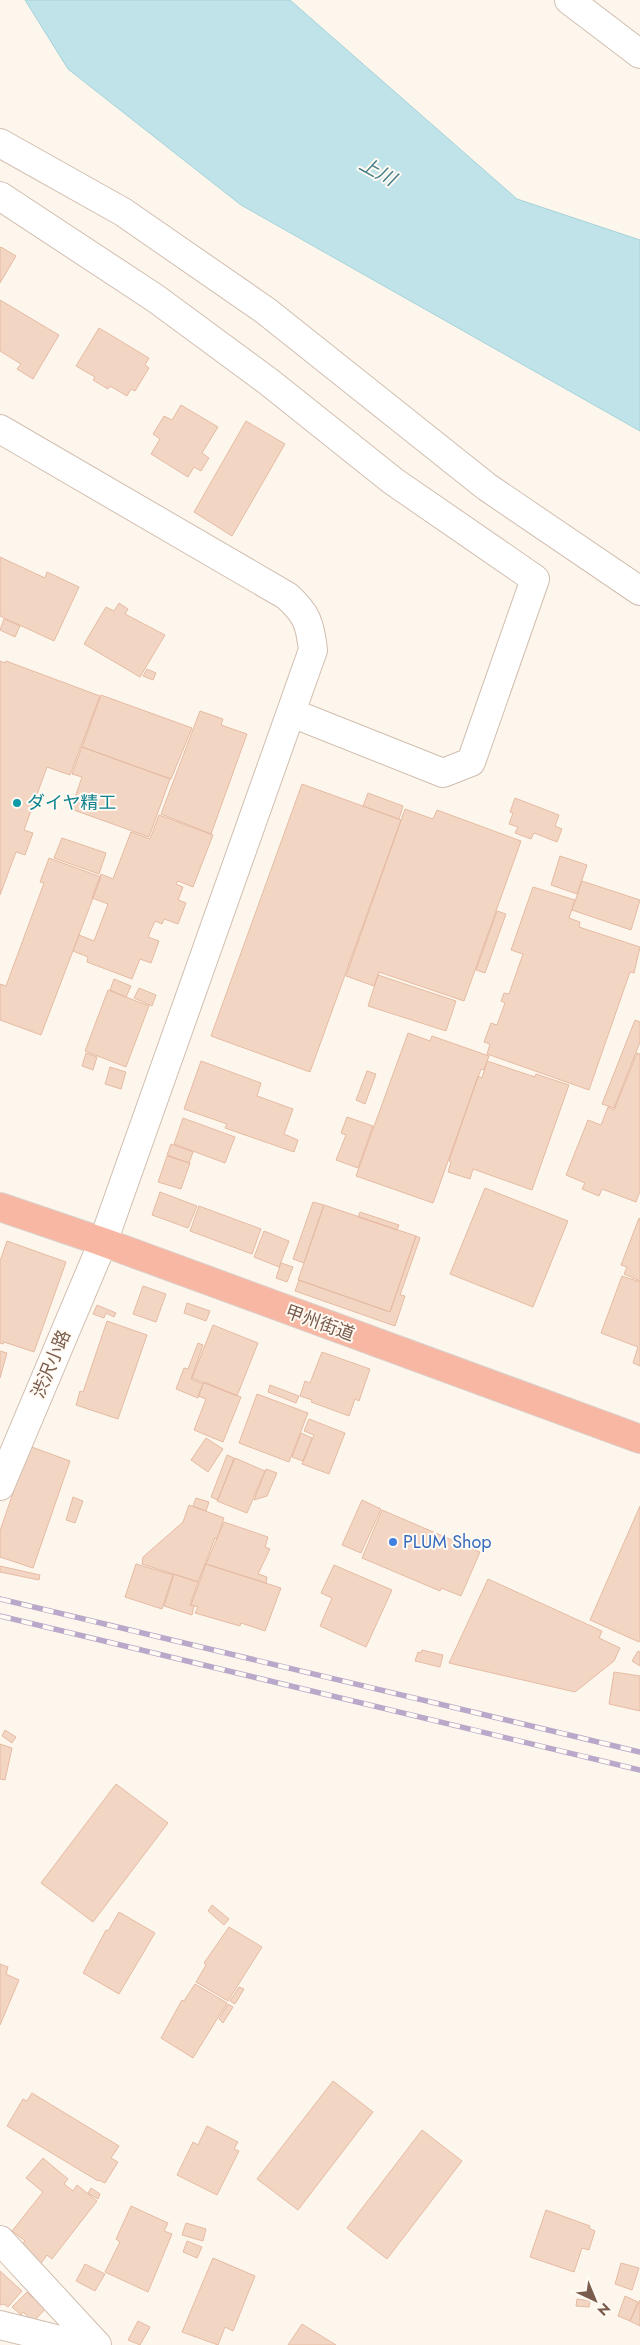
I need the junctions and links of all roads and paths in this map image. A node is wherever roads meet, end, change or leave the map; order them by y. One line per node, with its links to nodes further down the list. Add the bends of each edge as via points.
1 (569, 0): 2 (street)
2 (640, 54)
3 (0, 143): 6 (street, via 123,212 266,311 487,487)
4 (0, 196): 7 (street, via 155,298 269,382 392,481 534,578 471,762 443,773)
5 (0, 429): 7 (street, 渋沢小路, via 279,591 301,609 310,626 313,650)
6 (640, 591)
7 (292, 713): 9 (street, 渋沢小路)
8 (0, 1207): 9 (highway, 甲州街道)
9 (102, 1242): 10 (highway, 甲州街道); 11 (street, 渋沢小路)
10 (640, 1439)
11 (0, 1486)
12 (0, 2240): 15 (street)
13 (0, 2325): 14 (street)
14 (80, 2345)
15 (97, 2345)

